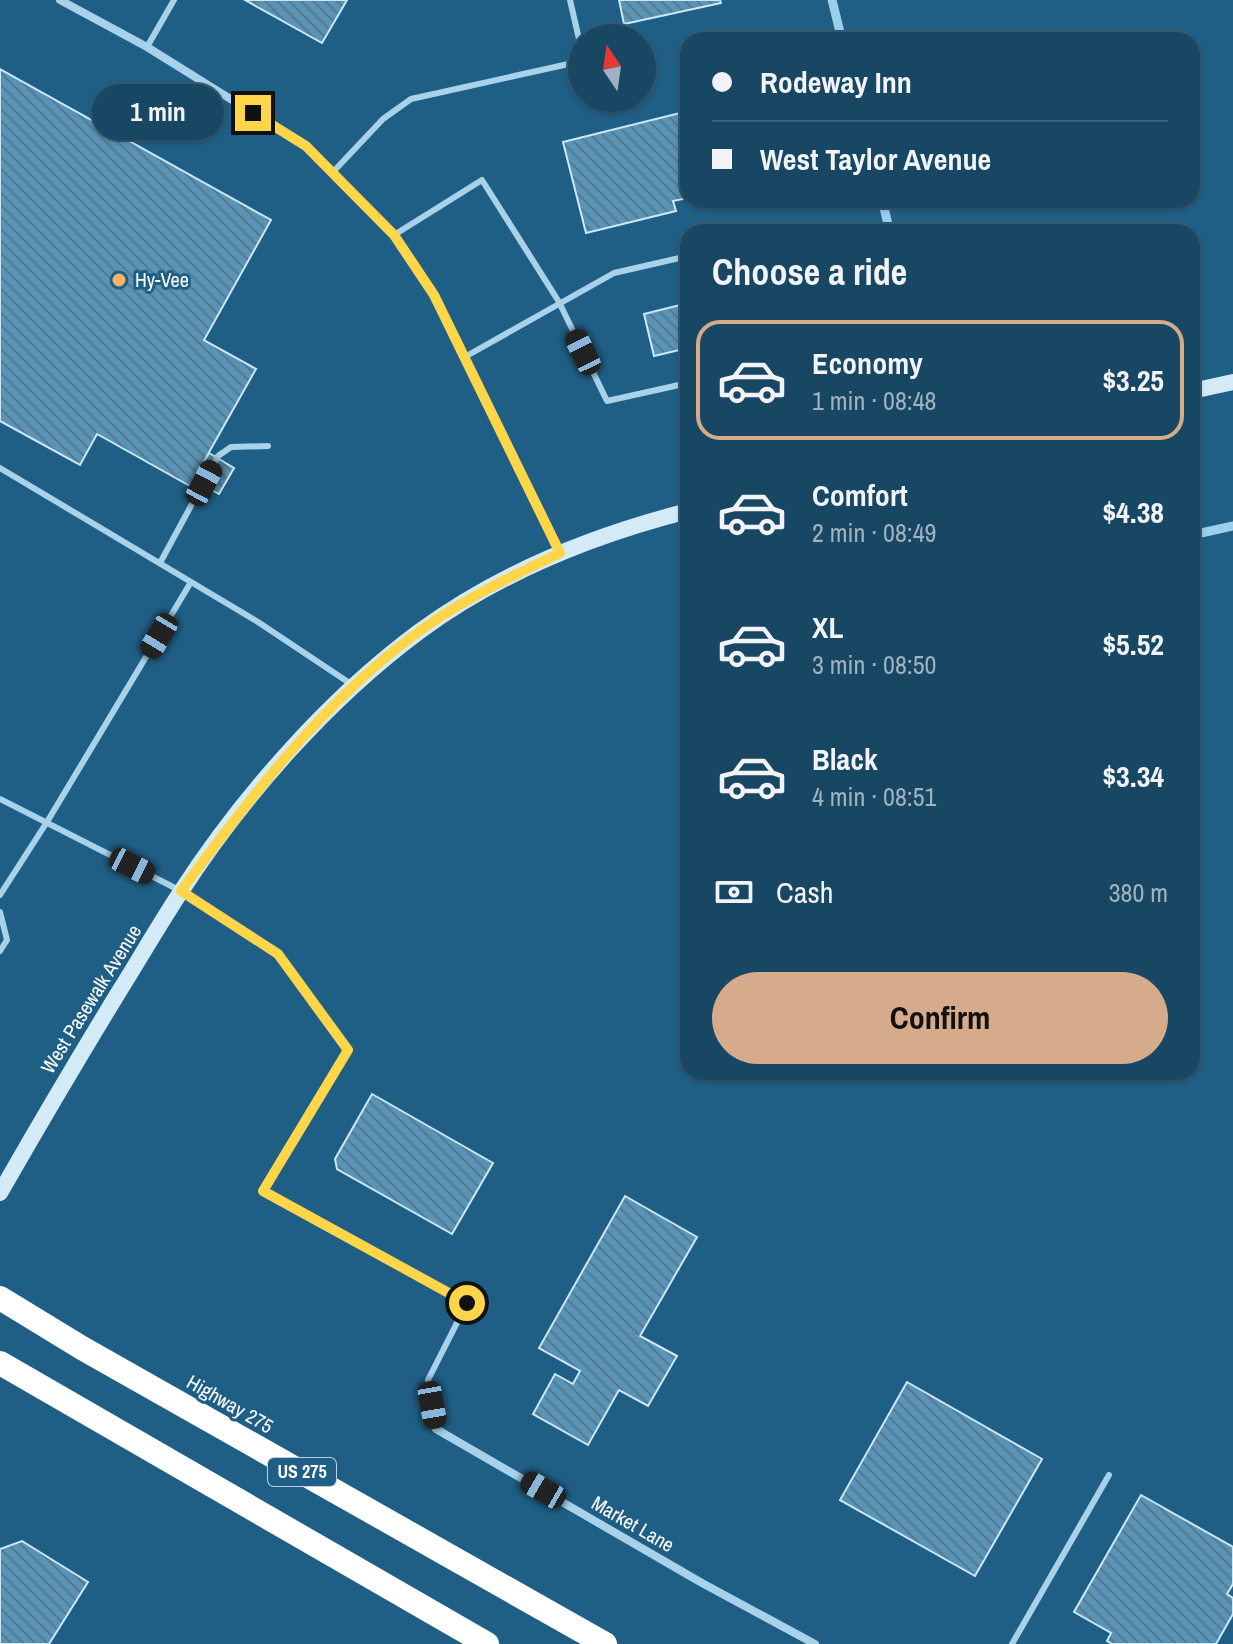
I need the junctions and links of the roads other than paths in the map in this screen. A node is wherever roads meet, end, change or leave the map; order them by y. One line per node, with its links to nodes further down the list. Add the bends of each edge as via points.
1 (60, 0): 5 (street)
2 (174, 0): 5 (lane)
3 (570, 0): 4 (lane)
4 (576, 24)
5 (147, 47): 7 (street, via 306,146)
6 (568, 64): 7 (lane, via 411,99 383,119)
7 (333, 172): 8 (street)
8 (394, 235): 10 (lane, via 482,180); 11 (street, via 434,295)
9 (680, 258): 10 (lane, via 614,273)
10 (559, 302): 11 (lane); 13 (lane, via 607,401)
11 (463, 358): 18 (street)
12 (1233, 382): 14 (street)
13 (680, 385)
14 (1200, 389)
15 (268, 446): 19 (lane, via 231,447 218,456)
16 (0, 468): 19 (lane)
17 (680, 513): 18 (street, West Pasewalk Avenue)
18 (560, 553): 21 (street, West Pasewalk Avenue, via 421,630)
19 (160, 563): 20 (lane)
20 (191, 582): 21 (lane); 23 (lane)
21 (353, 686): 24 (street, West Pasewalk Avenue, via 302,738)
22 (0, 799): 23 (lane)
23 (47, 822): 24 (lane); 25 (lane)
24 (181, 891): 28 (street, West Pasewalk Avenue); 31 (lane, via 278,954 348,1050 263,1191 467,1303 428,1380)
25 (0, 895)
26 (0, 912): 27 (lane, via 7,940)
27 (0, 951)
28 (0, 1193)
29 (0, 1298): 34 (highway, Highway 275 / US 275)
30 (0, 1363): 33 (highway, US 275)
31 (436, 1429): 35 (street, Market Lane)
32 (1109, 1475): 36 (lane)
33 (487, 1644)
34 (605, 1644)
35 (815, 1644)
36 (1012, 1644)

